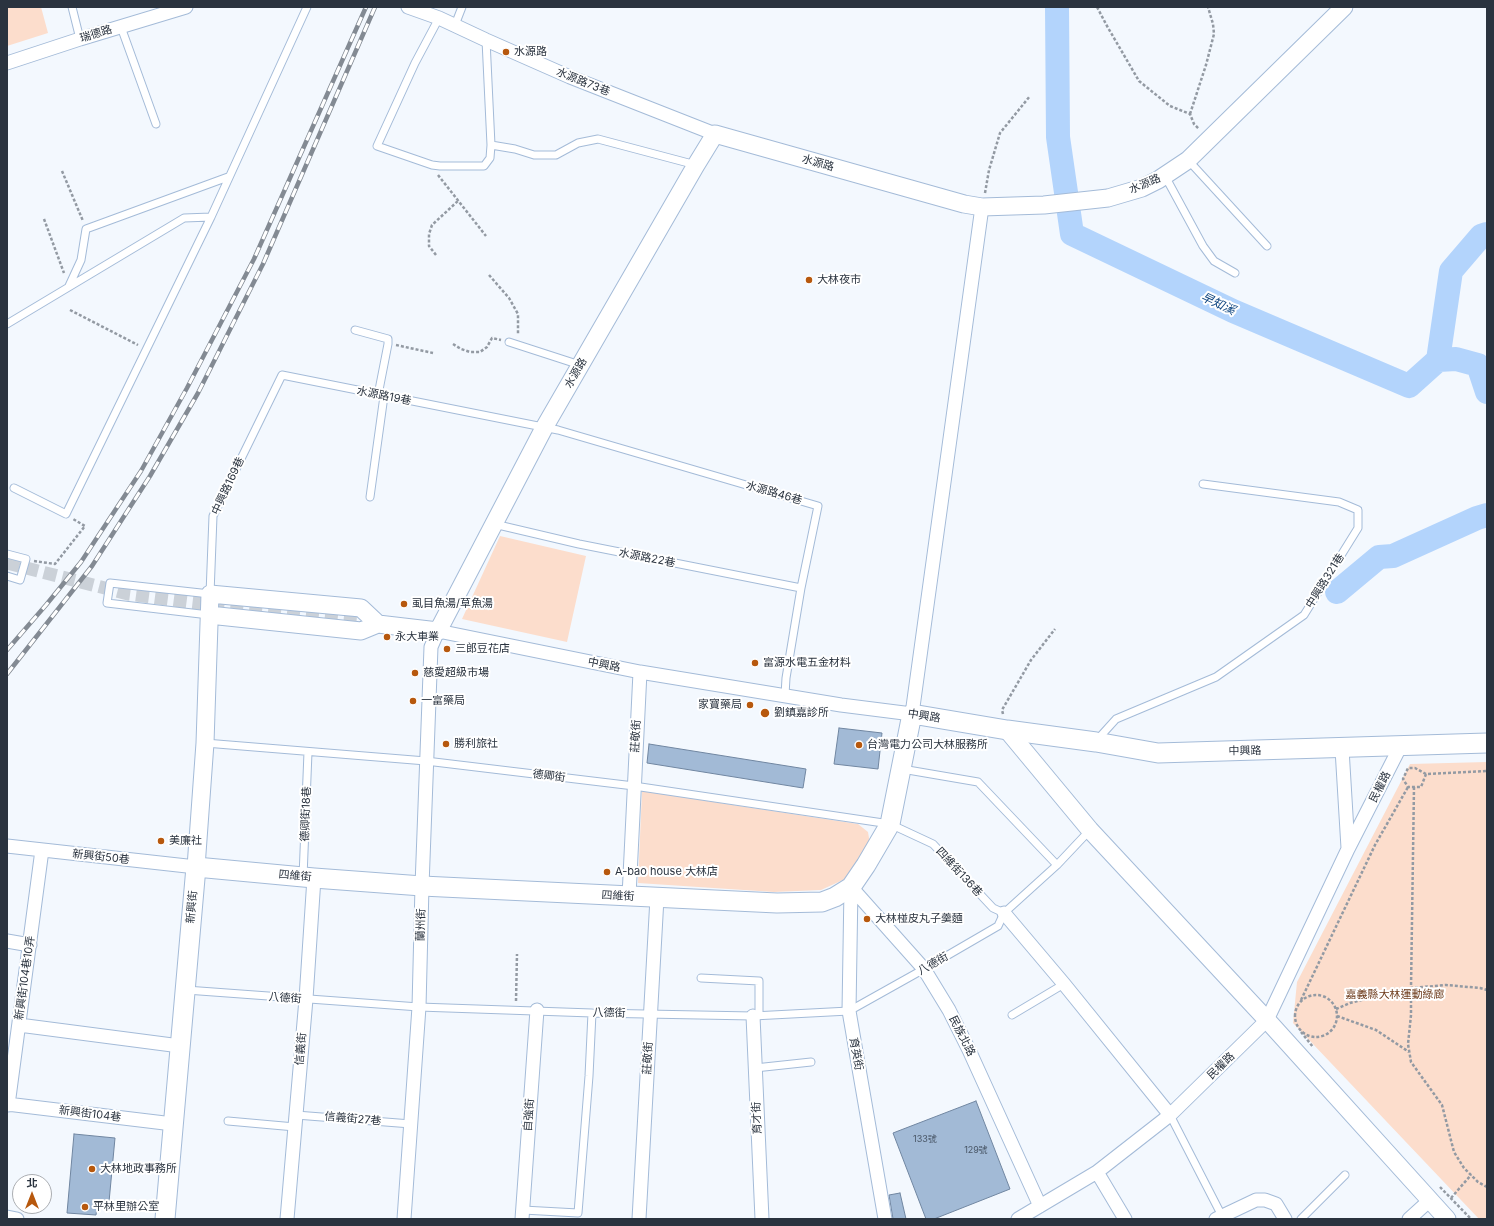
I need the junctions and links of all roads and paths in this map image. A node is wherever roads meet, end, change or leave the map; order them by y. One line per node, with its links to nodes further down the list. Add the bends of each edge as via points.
1 (72, 7): 12 (lane)
2 (186, 7): 11 (street, 瑞德路)
3 (307, 7): 24 (lane)
4 (408, 7): 9 (street, 水源路73巷)
5 (462, 7): 10 (lane)
6 (1097, 7): 7 (path, via 1139,81 1170,106 1190,114 1214,34)
7 (1208, 7)
8 (1344, 7): 19 (street, 水源路)
9 (439, 18): 10 (street, 水源路73巷); 21 (lane, via 377,146)
10 (455, 25): 13 (street, 水源路73巷)
11 (122, 26): 12 (street, 瑞德路); 16 (lane)
12 (80, 39): 14 (street, 瑞德路)
13 (486, 40): 17 (street, 水源路73巷, via 570,77); 18 (lane)
14 (7, 63)
15 (1030, 96): 26 (path, via 1000,133)
16 (156, 124)
17 (715, 134): 20 (street, 水源路); 26 (street, 水源路)
18 (491, 145): 20 (lane, via 534,155 556,155 578,143 598,139); 21 (lane, via 490,158 484,166)
19 (1188, 160): 23 (street, 水源路); 31 (lane)
20 (696, 165): 44 (street, 水源路)
21 (440, 166): 25 (path, via 437,174)
22 (62, 171): 29 (path)
23 (1165, 176): 26 (street, 水源路, via 1142,188 1108,198 1044,205); 33 (lane, via 1203,246 1214,261)
24 (228, 177): 27 (lane); 29 (lane)
25 (458, 200): 30 (path); 32 (path, via 432,225 429,246)
26 (982, 207): 62 (street)
27 (211, 217): 35 (lane, via 184,218); 42 (lane)
28 (44, 219): 35 (path)
29 (86, 229): 35 (lane, via 81,260)
30 (486, 236)
31 (1267, 246)
32 (436, 255)
33 (1235, 272)
34 (489, 275): 39 (path, via 509,298 518,314 518,338)
35 (69, 286): 37 (lane)
36 (70, 310): 42 (path)
37 (7, 324)
38 (355, 330): 40 (lane, via 388,339)
39 (509, 342): 41 (path, via 492,338 487,347 480,352 470,352); 44 (lane)
40 (388, 344): 43 (path); 45 (lane)
41 (453, 344)
42 (146, 349): 49 (lane, via 66,514)
43 (433, 353)
44 (581, 365): 46 (street, 水源路)
45 (381, 395): 46 (lane, 水源路19巷); 47 (lane, 水源路19巷, via 282,375); 50 (lane)
46 (544, 428): 51 (street, 水源路); 54 (lane, 水源路46巷, via 818,506)
47 (256, 430): 55 (lane, 中興路169巷, via 213,516)
48 (1203, 484): 64 (lane, 中興路321巷, via 1339,502 1358,510 1358,528 1304,615 1216,677 1116,719)
49 (14, 488)
50 (370, 497)
51 (494, 524): 54 (lane, 水源路22巷, via 579,544); 59 (street, 水源路)
52 (7, 554): 53 (lane, via 26,559 20,580)
53 (7, 576)
54 (800, 588): 61 (lane, 水源路46巷)
55 (210, 594): 56 (street, 新興街); 56 (lane, via 110,583 107,603); 57 (street, via 361,608)
56 (209, 615): 57 (street, via 361,631); 66 (street, 新興街)
57 (371, 623): 59 (street, 中興路)
58 (1055, 629): 63 (path, via 1031,660 1002,710)
59 (438, 631): 60 (street, 中興路); 70 (street, 蘭州街, via 431,647)
60 (640, 672): 61 (street, 中興路); 74 (street, 莊敬街)
61 (785, 695): 62 (street, 中興路)
62 (912, 714): 63 (main road, 中興路); 71 (main road, 四維街)
63 (1007, 730): 64 (main road, 中興路); 78 (street)
64 (1096, 742): 68 (main road, 中興路, via 1158,753)
65 (1487, 743): 67 (main road, 中興路)
66 (205, 744): 69 (lane, 德卿街); 83 (street, 新興街)
67 (1400, 747): 68 (main road, 中興路); 81 (street, 民權路)
68 (1342, 749): 81 (street, 民權路)
69 (308, 752): 70 (lane, 德卿街); 84 (lane, 德卿街18巷)
70 (426, 761): 74 (lane, 德卿街); 85 (street, 蘭州街)
71 (902, 769): 77 (main road, 四維街); 82 (lane, via 978,782)
72 (1487, 771): 73 (path)
73 (1426, 774): 75 (path, via 1415,768 1408,768 1403,778); 76 (path, via 1421,787)
74 (634, 786): 77 (lane, 德卿街); 87 (street, 莊敬街)
75 (1408, 787): 76 (path); 100 (path, via 1375,845)
76 (1414, 787): 96 (path)
77 (890, 824): 86 (main road, 四維街); 89 (lane, 四維街136巷, via 933,844 993,908)
78 (1090, 830): 82 (lane, 八德街); 111 (street)
79 (7, 846): 80 (street, 新興街50巷)
80 (42, 850): 83 (street, 新興街50巷); 91 (street, 新興街104巷10弄)
81 (1348, 850): 111 (street, 民權路)
82 (1057, 865): 89 (lane, 八德街)
83 (196, 867): 84 (main road, 四維街); 97 (main road, 新興街)
84 (308, 878): 85 (main road, 四維街); 99 (street, 信義街)
85 (422, 886): 87 (main road, 四維街); 101 (street, 蘭州街)
86 (851, 887): 88 (main road, 四維街, via 822,902 777,903); 93 (street, 民族北路); 105 (street, 育英街)
87 (629, 896): 88 (main road, 四維街)
88 (657, 898): 107 (street, 莊敬街)
89 (1004, 913): 93 (lane, 八德街, via 998,926); 95 (street)
90 (7, 941): 91 (street)
91 (30, 945): 112 (street, 新興街104巷10弄)
92 (517, 954): 103 (path)
93 (924, 970): 105 (lane, 八德街); 129 (street, 民族北路, via 949,1010 969,1050)
94 (701, 978): 109 (lane, via 759,981)
95 (1064, 984): 108 (lane); 118 (street)
96 (1411, 988): 98 (path, via 1446,986); 102 (path, via 1350,1003); 114 (path)
97 (184, 990): 99 (lane, 八德街); 113 (main road, 新興街)
98 (1487, 990)
99 (306, 999): 101 (lane, 八德街); 120 (street, 信義街)
100 (1301, 1000): 102 (path, via 1307,996 1321,995 1328,998); 110 (path, via 1296,1006 1294,1020 1296,1026 1307,1036 1321,1037 1333,1030)
101 (419, 1006): 103 (lane, 八德街); 122 (street, 蘭州街)
102 (1336, 1009): 110 (path)
103 (516, 1010): 104 (lane, 八德街)
104 (537, 1010): 106 (lane, 八德街); 130 (street, 自強街)
105 (849, 1011): 109 (lane, 八德街); 139 (street, 育英街)
106 (592, 1012): 107 (lane, 八德街); 130 (lane, via 578,1213)
107 (650, 1013): 109 (lane, 八德街); 137 (street, 莊敬街)
108 (1012, 1014)
109 (756, 1016): 116 (street, 育才街)
110 (1337, 1016): 114 (path, via 1376,1030)
111 (1267, 1020): 118 (street, 民權路); 128 (street)
112 (19, 1025): 113 (street); 117 (street, 新興街104巷10弄)
113 (180, 1046): 121 (main road, 新興街)
114 (1409, 1052): 125 (path, via 1411,1062 1442,1105 1454,1152)
115 (811, 1062): 116 (lane)
116 (755, 1068): 138 (street, 育才街)
117 (8, 1105): 121 (street, 新興街104巷)
118 (1170, 1115): 123 (street, 民權路); 132 (lane)
119 (228, 1121): 120 (lane, 信義街27巷)
120 (295, 1121): 122 (lane, 信義街27巷); 135 (street, 信義街)
121 (173, 1124): 134 (main road, 新興街)
122 (411, 1124): 136 (street, 蘭州街)
123 (1097, 1172): 129 (street, 民權路); 141 (street)
124 (1345, 1175): 143 (lane)
125 (1471, 1175): 126 (path); 127 (path)
126 (1487, 1187)
127 (1451, 1198)
128 (1430, 1200): 144 (street); 145 (street)
129 (1040, 1206): 140 (street, 民權路)
130 (522, 1215)
131 (7, 1217): 133 (street)
132 (1219, 1217): 142 (street, via 1256,1200 1265,1200 1276,1204)
133 (17, 1219)
134 (166, 1219)
135 (287, 1219)
136 (404, 1219)
137 (639, 1219)
138 (762, 1219)
139 (885, 1219)
140 (1018, 1219)
141 (1125, 1219)
142 (1285, 1219)
143 (1301, 1219)
144 (1409, 1219)
145 (1448, 1219)

